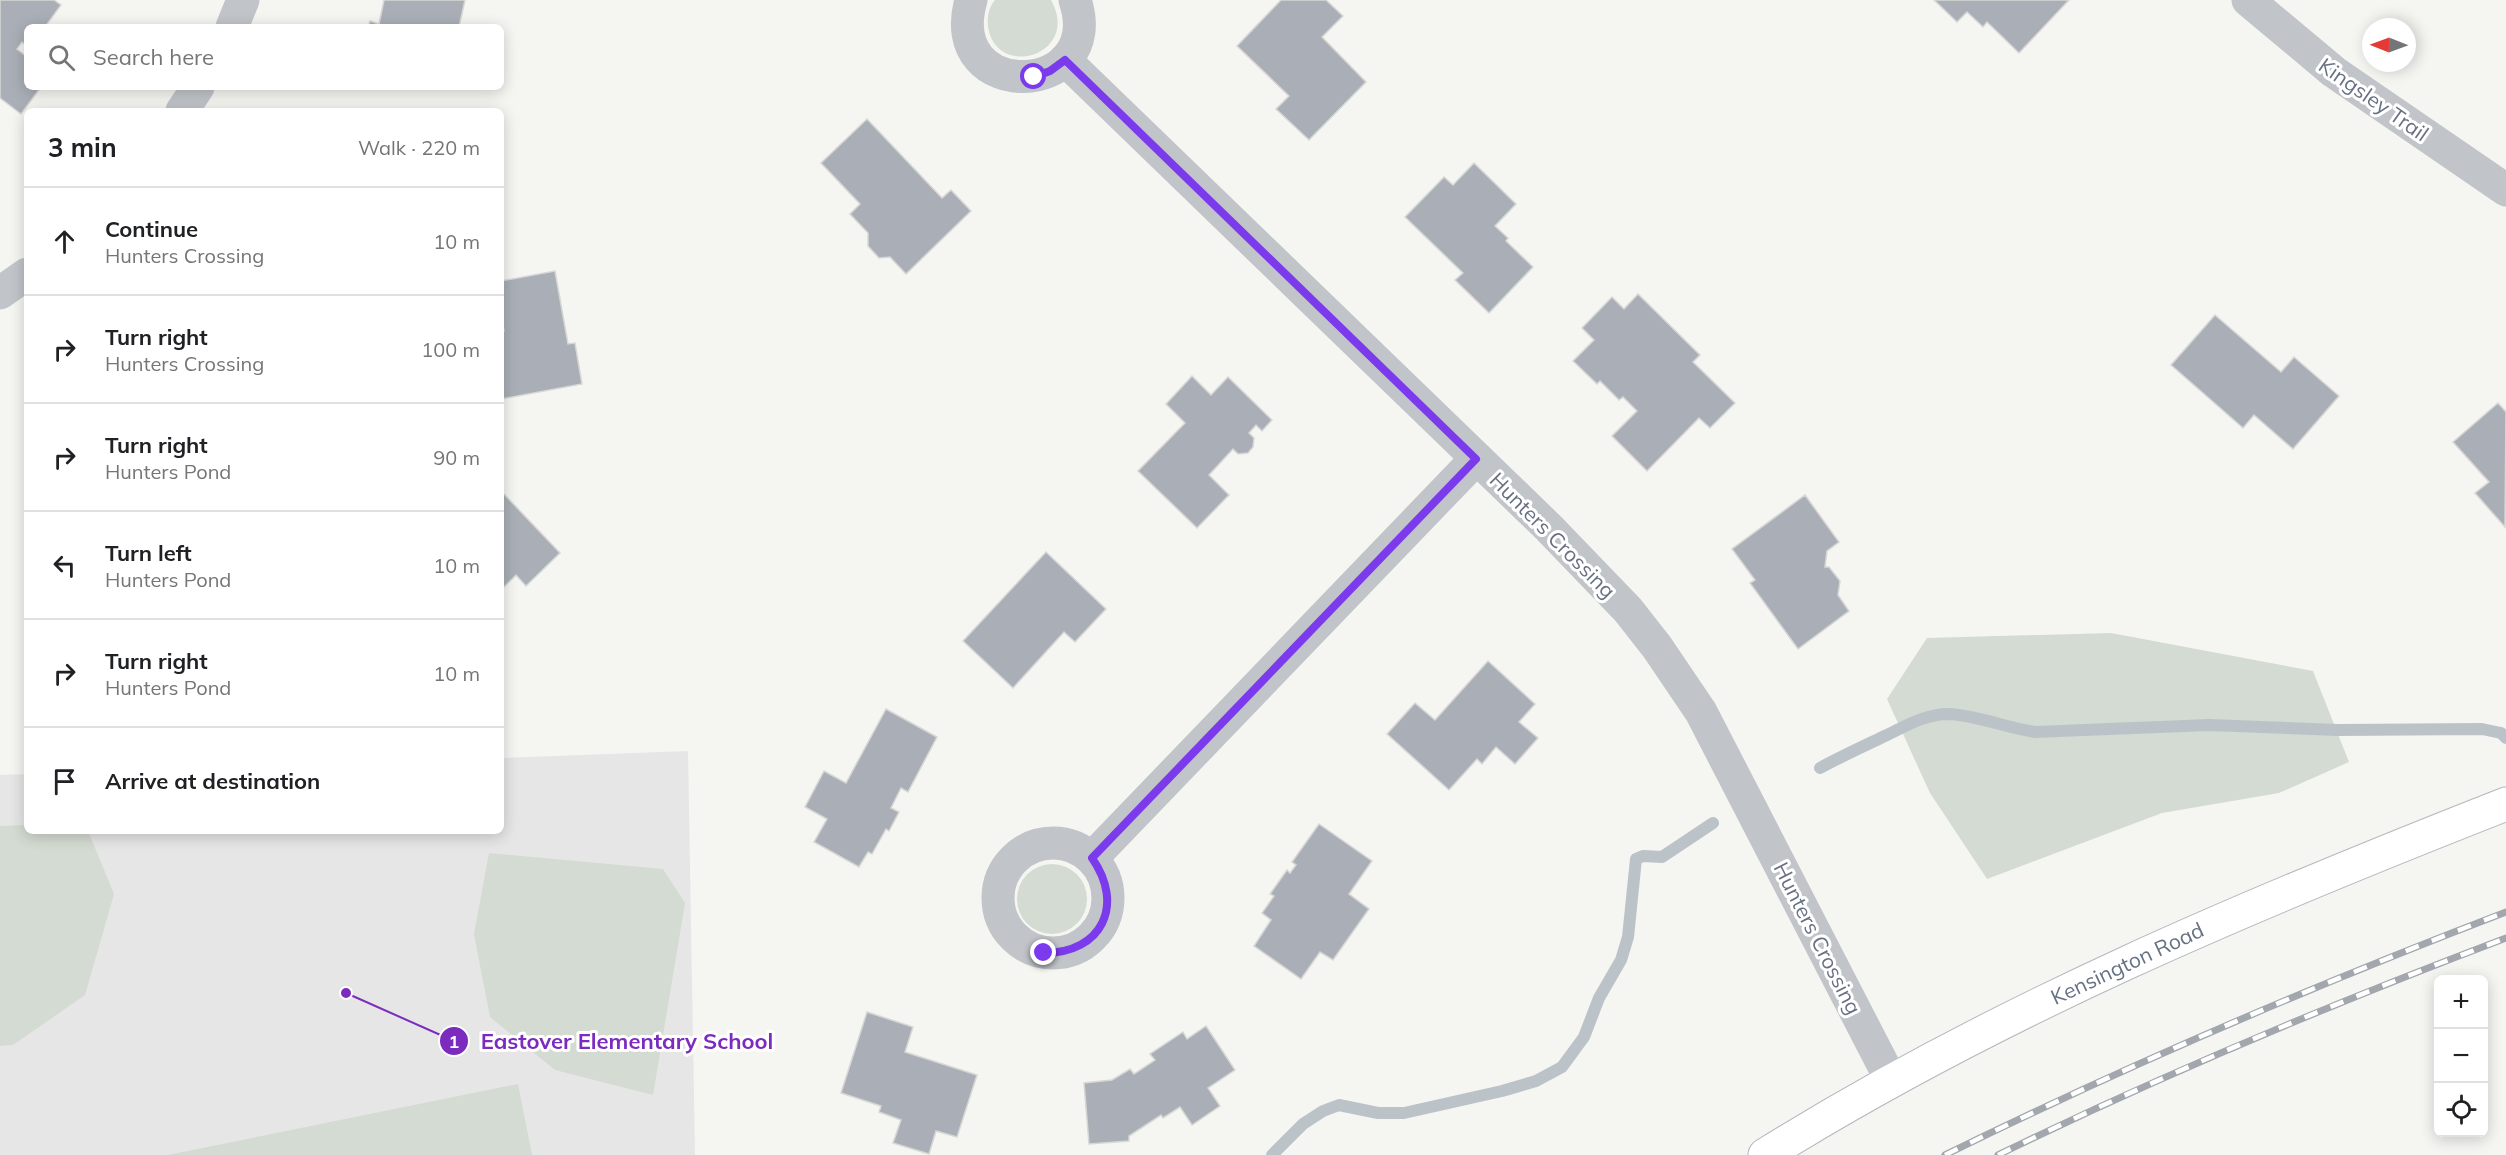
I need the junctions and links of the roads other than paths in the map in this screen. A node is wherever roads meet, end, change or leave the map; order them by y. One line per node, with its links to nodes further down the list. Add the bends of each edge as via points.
1 (243, 0): 5 (street)
2 (971, 0): 6 (street, via 967,32 984,63 999,73 1016,78 1034,77)
3 (1075, 0): 6 (street, via 1080,28)
4 (2248, 0): 9 (street, Kingsley Trail, via 2334,72)
5 (233, 24)
6 (1065, 60): 12 (street, Hunters Crossing)
7 (196, 90): 8 (street)
8 (184, 108)
9 (2506, 190)
10 (24, 276): 11 (street)
11 (0, 293)
12 (1476, 459): 14 (street); 15 (street, Hunters Crossing, via 1628,610 1684,686)
13 (2506, 804): 15 (street, Kensington Road, via 2145,952)
14 (1092, 858)
15 (1891, 1080): 16 (street, Kensington Road)
16 (1765, 1155)

